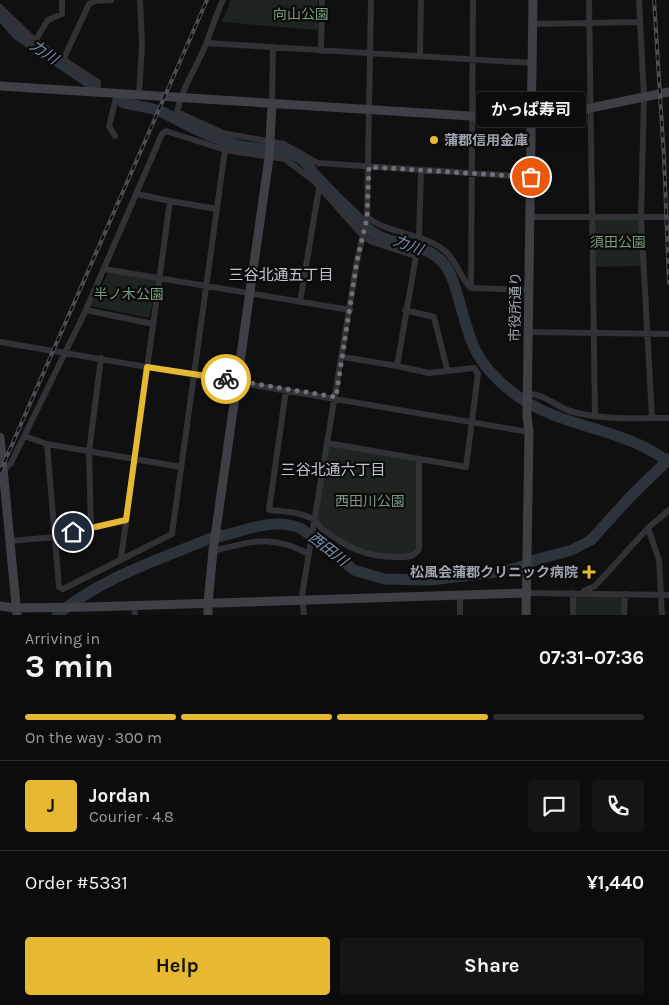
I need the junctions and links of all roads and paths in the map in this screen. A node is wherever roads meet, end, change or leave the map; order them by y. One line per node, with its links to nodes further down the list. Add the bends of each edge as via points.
1 (62, 0): 16 (street, via 62,14 48,20)
2 (111, 0): 22 (street, via 89,4)
3 (140, 0): 29 (street)
4 (223, 0): 17 (street)
5 (322, 0): 19 (street)
6 (370, 0): 20 (street)
7 (421, 0): 21 (street)
8 (473, 0): 23 (street)
9 (533, 0): 15 (street, 市役所通り)
10 (589, 0): 13 (street)
11 (639, 0): 14 (street)
12 (0, 7): 16 (street)
13 (589, 22): 14 (street); 15 (street); 33 (street)
14 (640, 22): 30 (street)
15 (533, 24): 24 (street, 市役所通り)
16 (35, 40): 22 (street)
17 (207, 43): 18 (street); 31 (street)
18 (273, 47): 19 (street); 32 (street)
19 (321, 51): 20 (street)
20 (370, 53): 21 (street); 34 (street)
21 (420, 55): 23 (street)
22 (64, 58): 26 (street, via 98,82)
23 (472, 59): 24 (street); 35 (street)
24 (532, 63): 36 (street, 市役所通り)
25 (0, 86): 26 (street)
26 (97, 92): 28 (street)
27 (669, 92): 30 (street)
28 (117, 94): 29 (street); 37 (street, via 110,126)
29 (139, 95): 31 (street)
30 (644, 97): 33 (street); 52 (street)
31 (180, 98): 32 (street); 38 (street, via 177,112 223,133)
32 (272, 104): 34 (street); 38 (street)
33 (591, 107): 36 (street); 51 (street)
34 (369, 110): 35 (street); 41 (street)
35 (472, 116): 36 (street); 43 (street)
36 (532, 120): 44 (street, 市役所通り)
37 (115, 136)
38 (271, 143): 40 (street); 41 (street, via 294,148 318,164)
39 (225, 150): 40 (street); 46 (street, via 172,131 164,132); 48 (street)
40 (269, 158): 45 (street, via 285,159 302,170); 61 (street)
41 (369, 167): 42 (street); 53 (street)
42 (421, 171): 43 (street); 55 (street)
43 (472, 174): 44 (street); 59 (street)
44 (531, 177): 49 (street, 市役所通り)
45 (319, 188): 54 (street); 62 (street)
46 (137, 194): 47 (street); 56 (street)
47 (170, 202): 48 (street); 57 (street)
48 (217, 209): 58 (street)
49 (531, 217): 51 (street); 60 (street, 市役所通り)
50 (669, 217): 52 (street)
51 (593, 218): 52 (street); 68 (street)
52 (641, 218): 69 (street)
53 (367, 219): 54 (street); 55 (street, via 378,226)
54 (363, 235): 64 (street); 65 (street, via 372,242 416,256)
55 (419, 237): 59 (street, via 445,251)
56 (104, 269): 57 (street); 63 (street)
57 (160, 278): 58 (street); 66 (street)
58 (207, 285): 61 (street); 78 (street)
59 (471, 288): 60 (street)
60 (528, 290): 67 (street, 市役所通り)
61 (250, 293): 62 (street); 79 (street)
62 (300, 302): 64 (street)
63 (86, 310): 66 (street); 72 (street)
64 (350, 310): 73 (street)
65 (405, 310): 75 (street); 77 (street, via 434,317)
66 (153, 324): 76 (street)
67 (528, 332): 68 (street); 81 (street, 市役所通り)
68 (594, 334): 69 (street); 83 (street)
69 (646, 334): 70 (street); 84 (street)
70 (669, 334)
71 (0, 342): 72 (street)
72 (65, 352): 74 (street); 88 (street)
73 (342, 357): 75 (street); 82 (street)
74 (101, 358): 76 (street); 92 (street)
75 (397, 366): 77 (street, via 429,373)
76 (147, 367): 78 (street); 93 (street)
77 (447, 369): 86 (street, via 474,368 478,374)
78 (195, 373): 79 (street); 95 (street)
79 (238, 381): 80 (street); 105 (street)
80 (286, 390): 82 (street); 100 (street, via 269,510 291,512)
81 (528, 394): 83 (street, via 536,394 561,409); 87 (street, 市役所通り)
82 (336, 397): 86 (street); 90 (street)
83 (595, 416): 84 (street)
84 (652, 418): 85 (street)
85 (669, 418)
86 (473, 423): 87 (street); 94 (street, via 466,467)
87 (529, 432): 108 (street, 市役所通り)
88 (24, 436): 91 (street); 96 (street, via 11,463)
89 (0, 437): 96 (street)
90 (327, 443): 94 (street); 100 (street)
91 (47, 444): 92 (street); 103 (street)
92 (89, 452): 93 (street); 101 (street)
93 (134, 460): 95 (street); 99 (street)
94 (419, 460): 100 (street, via 420,549 415,555 408,558 368,556 352,549)
95 (181, 467): 107 (street, via 172,534)
96 (3, 470): 97 (street)
97 (3, 499): 104 (street)
98 (669, 510): 102 (street)
99 (126, 520): 101 (street); 107 (street)
100 (314, 522): 106 (street)
101 (91, 528): 103 (street)
102 (648, 528): 109 (street, via 595,586); 112 (street, via 658,560)
103 (55, 536): 104 (street); 107 (street, via 59,587 63,589)
104 (10, 540): 118 (street)
105 (214, 549): 106 (street, via 269,541 288,543); 115 (street)
106 (308, 555): 114 (street)
107 (120, 559)
108 (526, 590): 109 (street); 111 (street); 123 (street, 市役所通り)
109 (573, 593): 110 (street); 124 (street)
110 (625, 594): 112 (street); 125 (street)
111 (460, 595): 114 (street); 122 (street)
112 (661, 595): 113 (street); 126 (street)
113 (669, 596)
114 (303, 601): 115 (street); 121 (street)
115 (208, 603): 116 (street); 120 (street)
116 (134, 605): 118 (street); 119 (street)
117 (0, 606): 118 (street)
118 (17, 612)
119 (135, 615)
120 (208, 615)
121 (304, 615)
122 (460, 615)
123 (526, 615)
124 (573, 615)
125 (624, 615)
126 (662, 615)

